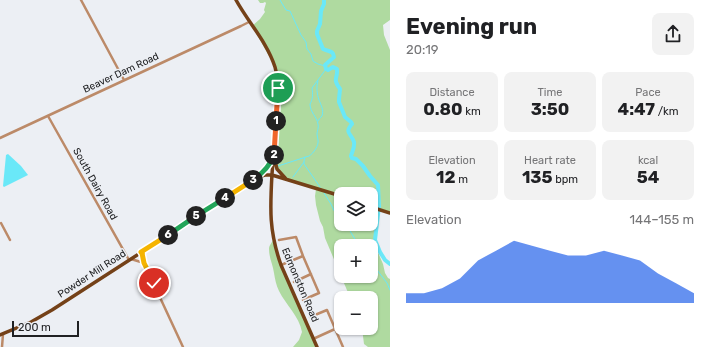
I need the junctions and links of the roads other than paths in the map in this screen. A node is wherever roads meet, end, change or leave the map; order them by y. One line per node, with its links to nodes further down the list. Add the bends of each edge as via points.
1 (81, 0): 4 (street)
2 (236, 0): 3 (main road, Edmonston Road)
3 (249, 22): 4 (street, Beaver Dam Road); 7 (main road, Edmonston Road, via 267,50 276,75 278,98)
4 (124, 80): 5 (street, Beaver Dam Road)
5 (48, 116): 6 (street, Beaver Dam Road); 19 (street, South Dairy Road)
6 (0, 138)
7 (274, 156): 8 (main road, Edmonston Road); 9 (main road, via 268,167); 10 (main road, via 277,169)
8 (272, 175): 9 (main road, Powder Mill Road); 10 (main road, Powder Mill Road); 21 (main road, Edmonston Road, via 271,225)
9 (255, 179): 17 (main road, Powder Mill Road)
10 (287, 179): 11 (main road, Powder Mill Road)
11 (334, 194)
12 (378, 209): 13 (main road)
13 (390, 213)
14 (1, 223): 15 (street)
15 (10, 240)
16 (280, 240): 18 (street, via 296,237)
17 (141, 252): 19 (main road, Powder Mill Road); 20 (street)
18 (303, 256): 21 (street); 22 (street)
19 (130, 260): 20 (street); 28 (main road, Powder Mill Road, via 47,313)
20 (144, 263): 32 (street)
21 (281, 265): 30 (main road, Edmonston Road)
22 (311, 274): 23 (street); 24 (street, via 319,293)
23 (294, 282)
24 (303, 300)
25 (310, 317): 26 (street, via 326,310)
26 (334, 327)
27 (334, 329): 30 (street)
28 (1, 335): 31 (street)
29 (338, 335): 34 (street)
30 (313, 339): 33 (main road, Edmonston Road)
31 (2, 347)
32 (183, 347)
33 (317, 347)
34 (343, 347)

